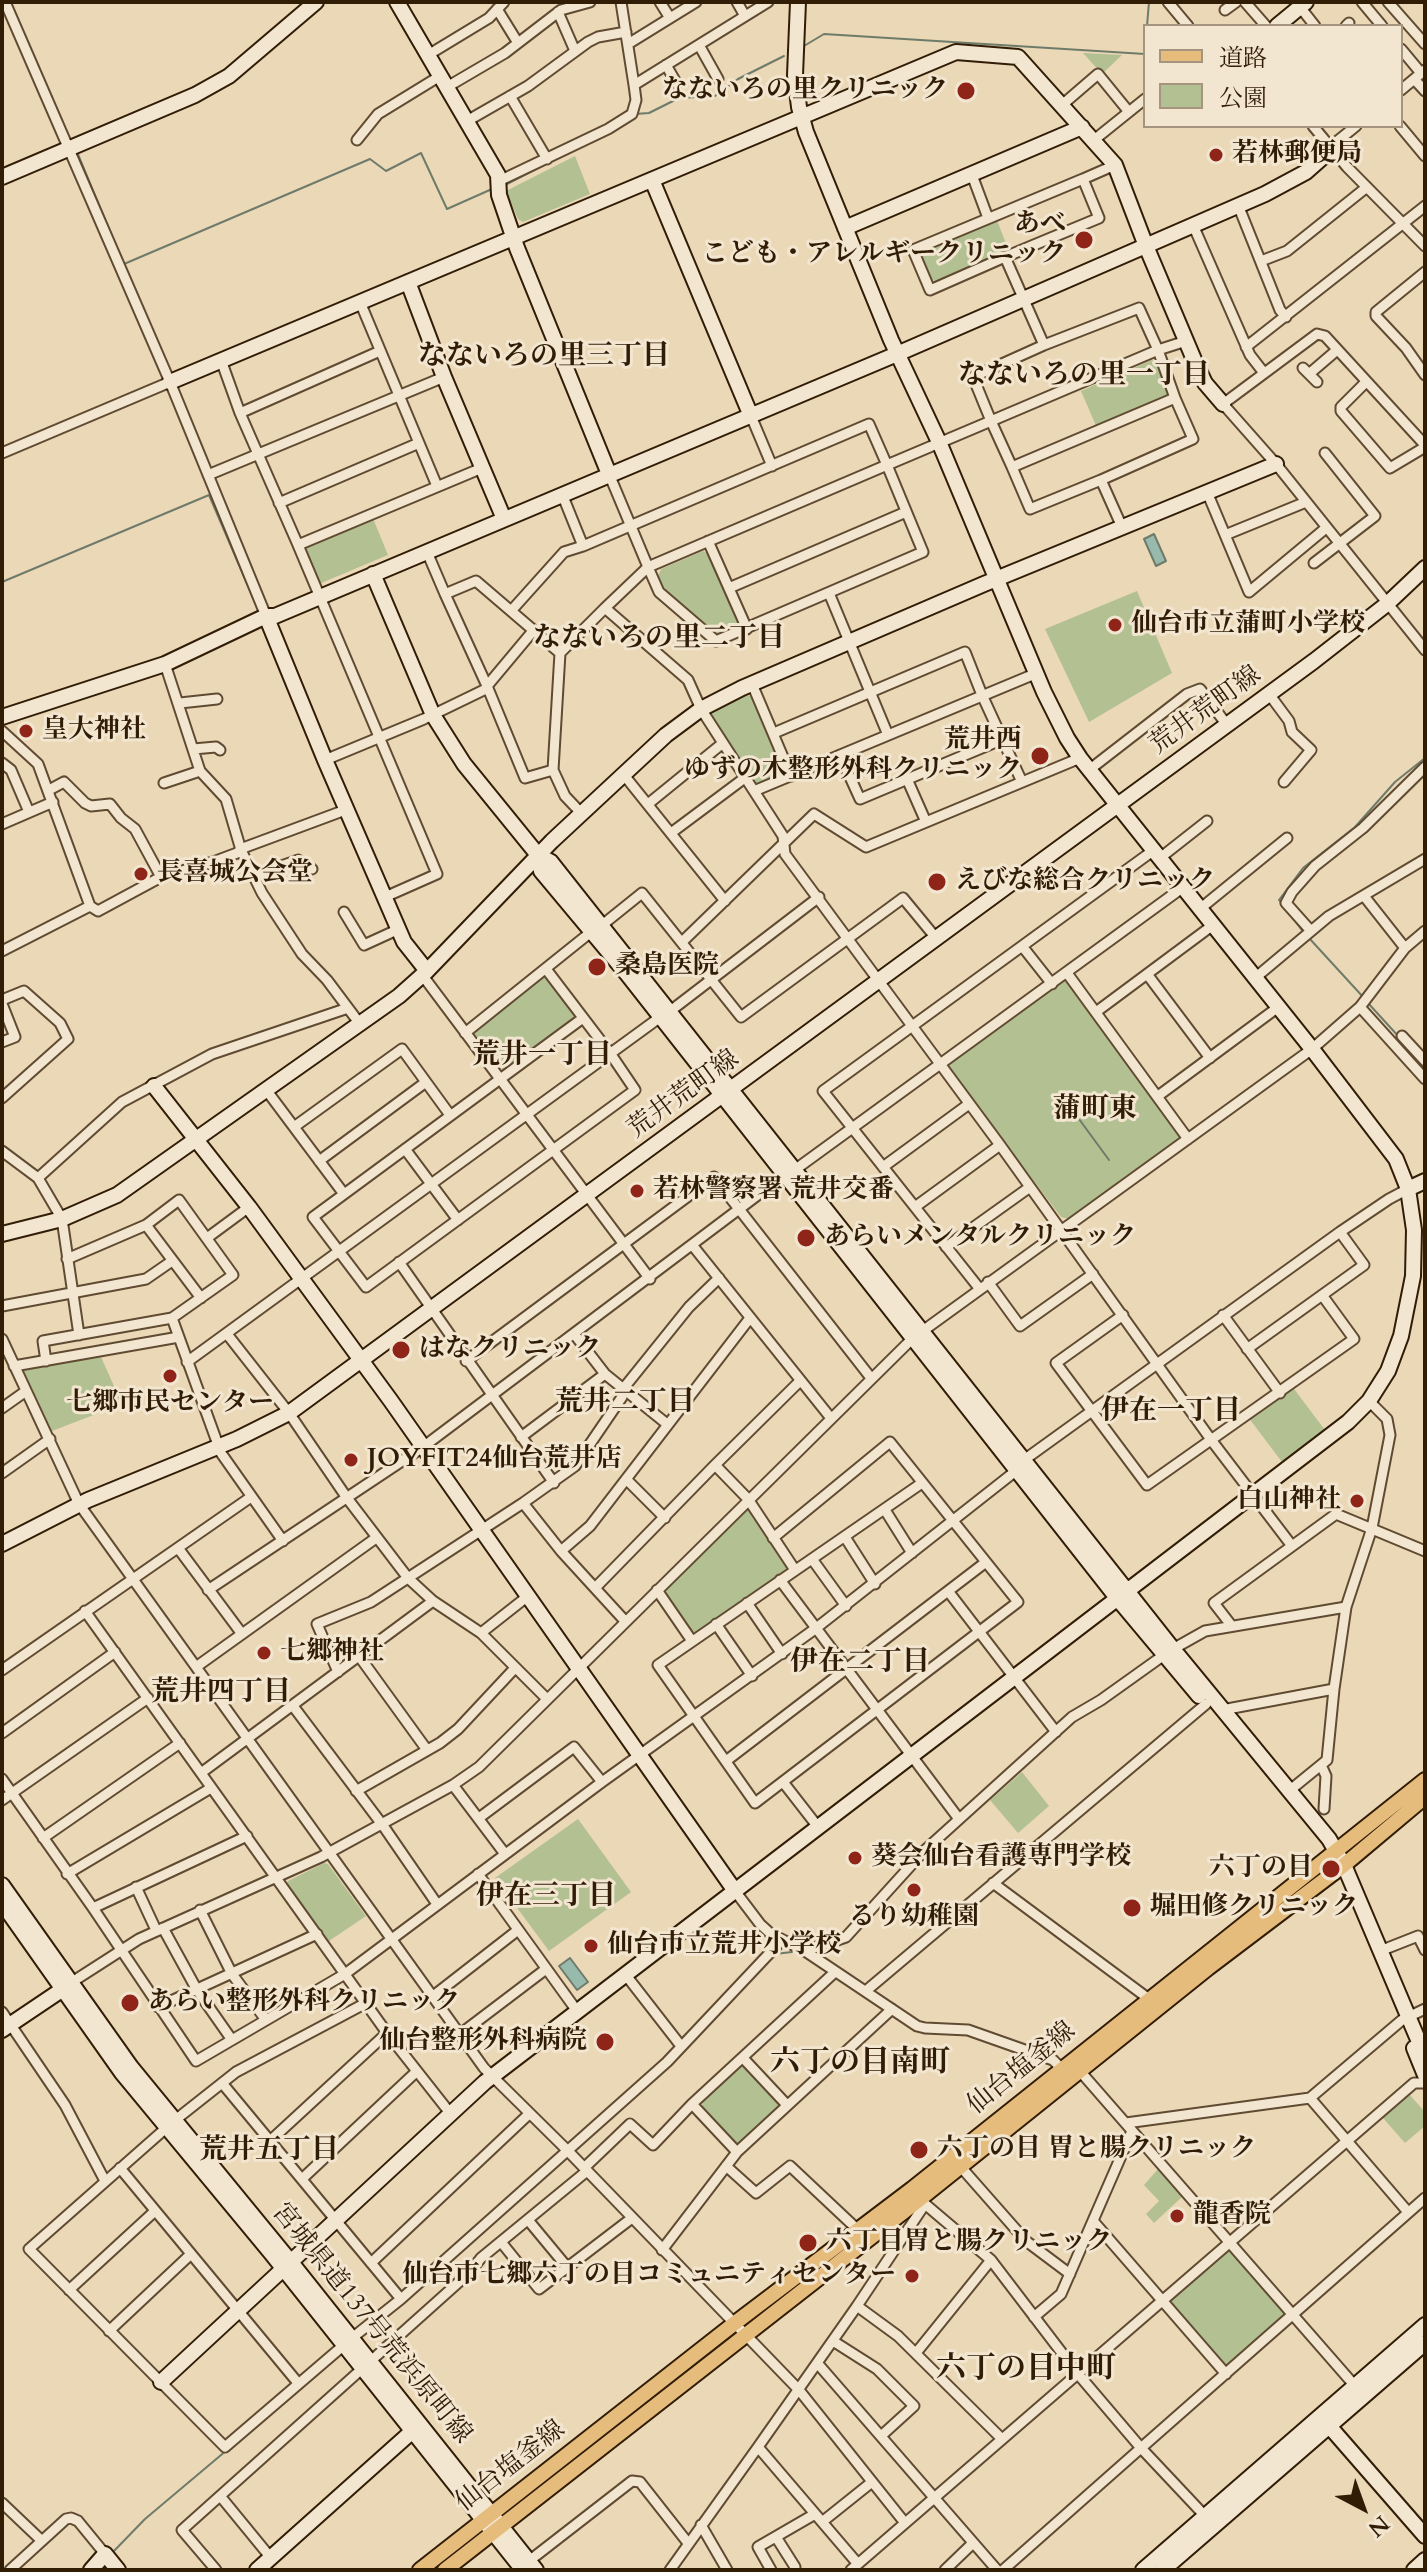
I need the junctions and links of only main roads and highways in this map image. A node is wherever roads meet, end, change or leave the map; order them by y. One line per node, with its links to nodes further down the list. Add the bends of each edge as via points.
1 (1425, 1780): 3 (main road, 仙台塩釜線)
2 (1425, 1797): 3 (main road, 仙台塩釜線)
3 (1337, 1860): 4 (main road, 仙台塩釜線); 4 (main road, 仙台塩釜線, via 1061,2068)
4 (919, 2197): 5 (main road, 仙台塩釜線); 5 (main road, 仙台塩釜線, via 858,2230)
5 (739, 2329): 6 (main road, 仙台塩釜線); 7 (main road, 仙台塩釜線)
6 (420, 2570)
7 (445, 2570)

